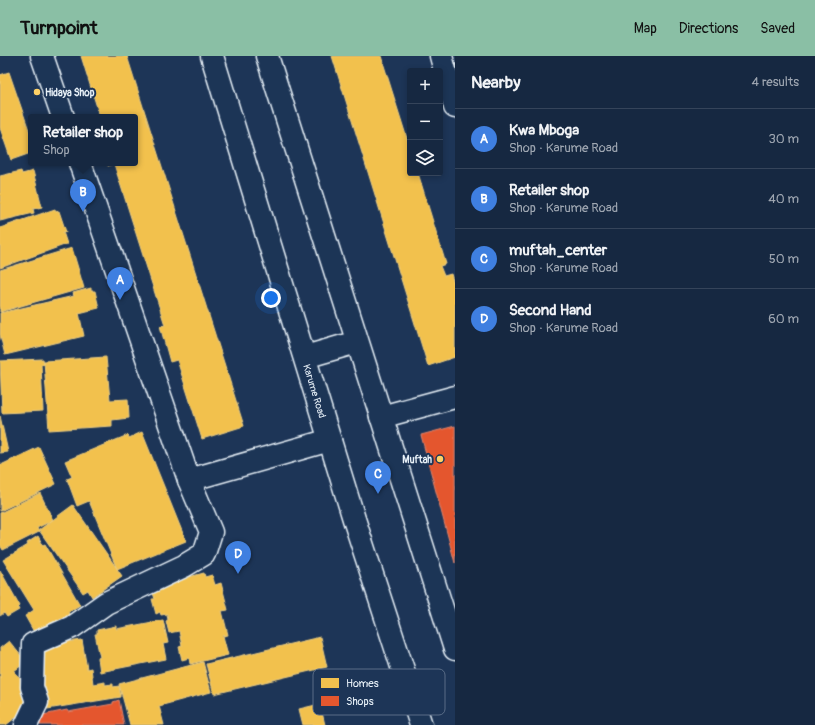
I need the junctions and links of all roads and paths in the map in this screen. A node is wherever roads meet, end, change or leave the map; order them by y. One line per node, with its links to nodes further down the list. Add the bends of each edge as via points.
1 (42, 56): 6 (main road)
2 (212, 56): 9 (main road, Karume Road)
3 (267, 56): 8 (main road)
4 (441, 56): 5 (main road)
5 (455, 107)
6 (63, 114)
7 (81, 166): 13 (main road)
8 (357, 342): 9 (main road); 11 (main road)
9 (305, 357): 12 (main road, Karume Road)
10 (455, 397): 11 (main road)
11 (381, 417): 14 (main road)
12 (330, 440): 13 (main road); 15 (main road, Karume Road)
13 (190, 480): 17 (main road, via 211,532 204,554 106,603 72,627 33,644 32,687 37,702)
14 (455, 649)
15 (403, 669)
16 (418, 715): 18 (main road, Karume Road)
17 (26, 725)
18 (421, 725)

